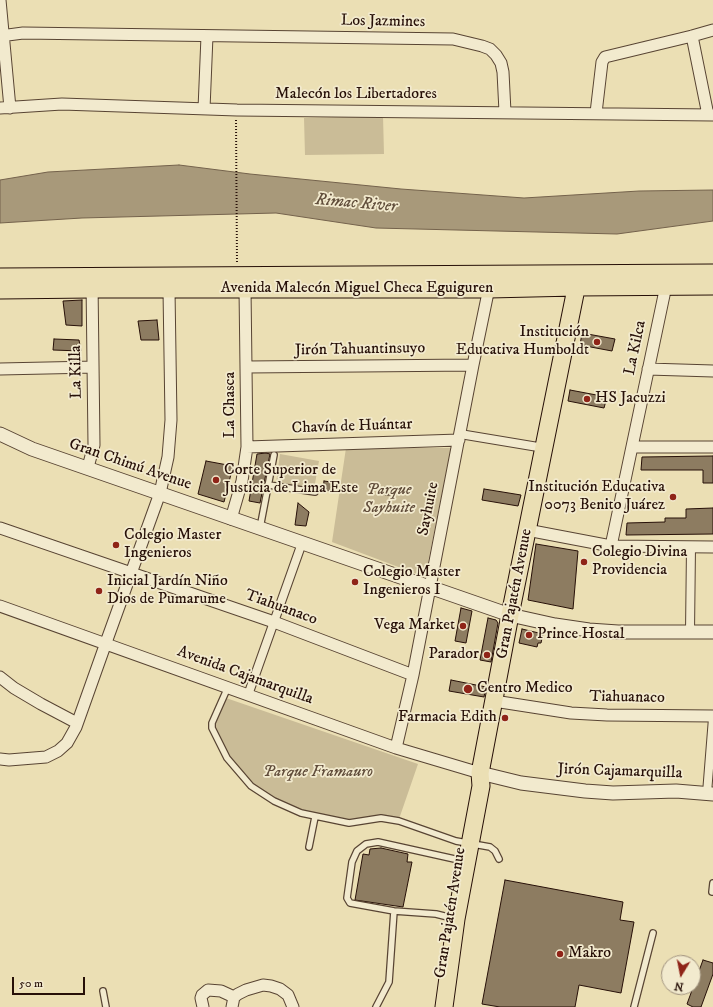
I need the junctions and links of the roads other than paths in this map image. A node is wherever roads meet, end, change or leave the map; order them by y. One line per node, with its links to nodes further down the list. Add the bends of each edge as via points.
1 (0, 0): 3 (street)
2 (713, 30): 5 (street)
3 (2, 36): 4 (street, Los Jazmines, via 23,33); 6 (street)
4 (207, 36): 7 (street); 8 (street, Los Jazmines, via 453,39 470,42 490,49 501,63)
5 (692, 36): 9 (street, via 605,57 602,62); 10 (street)
6 (5, 108): 7 (street, Malecón los Libertadores, via 62,104)
7 (204, 109): 8 (street, Malecón los Libertadores)
8 (505, 112): 9 (street, Malecón los Libertadores)
9 (596, 113): 10 (street, Malecón los Libertadores)
10 (710, 115)
11 (713, 273): 13 (main road, Avenida Malecón Miguel Checa Eguiguren)
12 (0, 277): 15 (main road, Avenida Malecón Miguel Checa Eguiguren)
13 (667, 280): 14 (main road, Avenida Malecón Miguel Checa Eguiguren); 17 (main road, Avenida Malecón Miguel Checa Eguiguren); 25 (street, La Kilca)
14 (577, 281): 16 (main road, Avenida Malecón Miguel Checa Eguiguren); 32 (main road, Gran Pajatén Avenue)
15 (92, 282): 16 (main road, Avenida Malecón Miguel Checa Eguiguren); 19 (main road, Avenida Malecón Miguel Checa Eguiguren); 20 (main road, Avenida Malecón Miguel Checa Eguiguren); 22 (street, La Killa)
16 (491, 282): 18 (main road, Avenida Malecón Miguel Checa Eguiguren); 21 (street, Sayhuite)
17 (713, 286)
18 (245, 289): 20 (main road, Avenida Malecón Miguel Checa Eguiguren); 23 (street, La Chasca)
19 (0, 290)
20 (169, 290): 37 (street, via 170,440 166,472)
21 (473, 365): 23 (street, Jirón Tahuantinsuyo); 28 (street, Sayhuite)
22 (93, 367): 24 (street); 34 (street, La Killa, via 94,445)
23 (247, 368): 29 (street, La Chasca)
24 (0, 369)
25 (648, 370): 26 (street); 30 (street, La Kilca)
26 (713, 371)
27 (0, 434): 34 (street, Gran Chimú Avenue, via 32,449)
28 (459, 437): 29 (street, Chavín de Huántar); 32 (street); 47 (street, Sayhuite)
29 (247, 447): 38 (street, La Chasca, via 242,481)
30 (632, 447): 31 (street); 43 (street, La Kilca)
31 (713, 447)
32 (544, 448): 41 (main road, Gran Pajatén Avenue)
33 (274, 455): 35 (lane)
34 (88, 467): 37 (street, Gran Chimú Avenue)
35 (269, 484): 36 (lane); 40 (lane)
36 (315, 492)
37 (160, 493): 38 (street, Gran Chimú Avenue); 46 (street)
38 (231, 518): 40 (street, Gran Chimú Avenue)
39 (0, 528): 46 (street, Tiahuanaco)
40 (260, 529): 42 (street, Gran Chimú Avenue)
41 (527, 530): 43 (street); 49 (main road, Gran Pajatén Avenue)
42 (302, 543): 47 (street, Gran Chimú Avenue); 50 (street)
43 (611, 546): 44 (street)
44 (691, 547): 45 (street); 51 (street)
45 (713, 547)
46 (132, 572): 50 (street, Tiahuanaco); 53 (street)
47 (431, 588): 49 (street, Gran Chimú Avenue); 54 (street, Sayhuite)
48 (0, 606): 53 (street, Avenida Cajamarquilla)
49 (510, 615): 51 (street, Gran Chimú Avenue, via 555,626 589,630); 58 (main road, Gran Pajatén Avenue)
50 (274, 622): 54 (street, Tiahuanaco); 57 (street)
51 (690, 632): 52 (street, Gran Chimú Avenue)
52 (713, 632)
53 (106, 644): 56 (street, Avenida Cajamarquilla); 60 (street)
54 (413, 675): 61 (street, Sayhuite)
55 (0, 677): 60 (street, via 14,688)
56 (228, 687): 57 (street, Avenida Cajamarquilla); 65 (lane, via 212,723 227,758 251,786 274,801)
57 (248, 695): 61 (street, Avenida Cajamarquilla)
58 (494, 701): 59 (street, Tiahuanaco, via 571,713); 63 (main road, Gran Pajatén Avenue)
59 (713, 717): 64 (street)
60 (77, 723): 62 (street, via 67,743 46,757)
61 (396, 748): 63 (street, Avenida Cajamarquilla)
62 (0, 759)
63 (480, 773): 64 (street, Jirón Cajamarquilla, via 521,783 585,791); 66 (main road, Gran Pajatén Avenue, via 481,786)
64 (710, 793)
65 (315, 817): 66 (lane, via 354,823 389,818); 67 (lane)
66 (466, 843): 68 (lane, via 490,847); 69 (main road, Gran Pajatén Avenue); 82 (main road, Gran Pajatén Avenue)
67 (309, 847)
68 (499, 859)
69 (459, 860): 72 (lane, via 378,842 366,844 357,851 352,862 347,898 350,903); 73 (main road, Gran Pajatén Avenue)
70 (713, 883): 71 (lane)
71 (712, 892)
72 (394, 911): 73 (lane); 80 (lane, via 389,982)
73 (448, 917): 81 (main road, Gran Pajatén Avenue)
74 (653, 933): 83 (lane)
75 (103, 992): 77 (lane)
76 (230, 1004): 78 (street, via 221,991 208,990 201,998); 79 (street, via 238,994 263,985 280,989 288,995)
77 (106, 1007)
78 (203, 1007)
79 (293, 1007)
80 (376, 1007)
81 (436, 1007)
82 (444, 1007)
83 (634, 1007)

